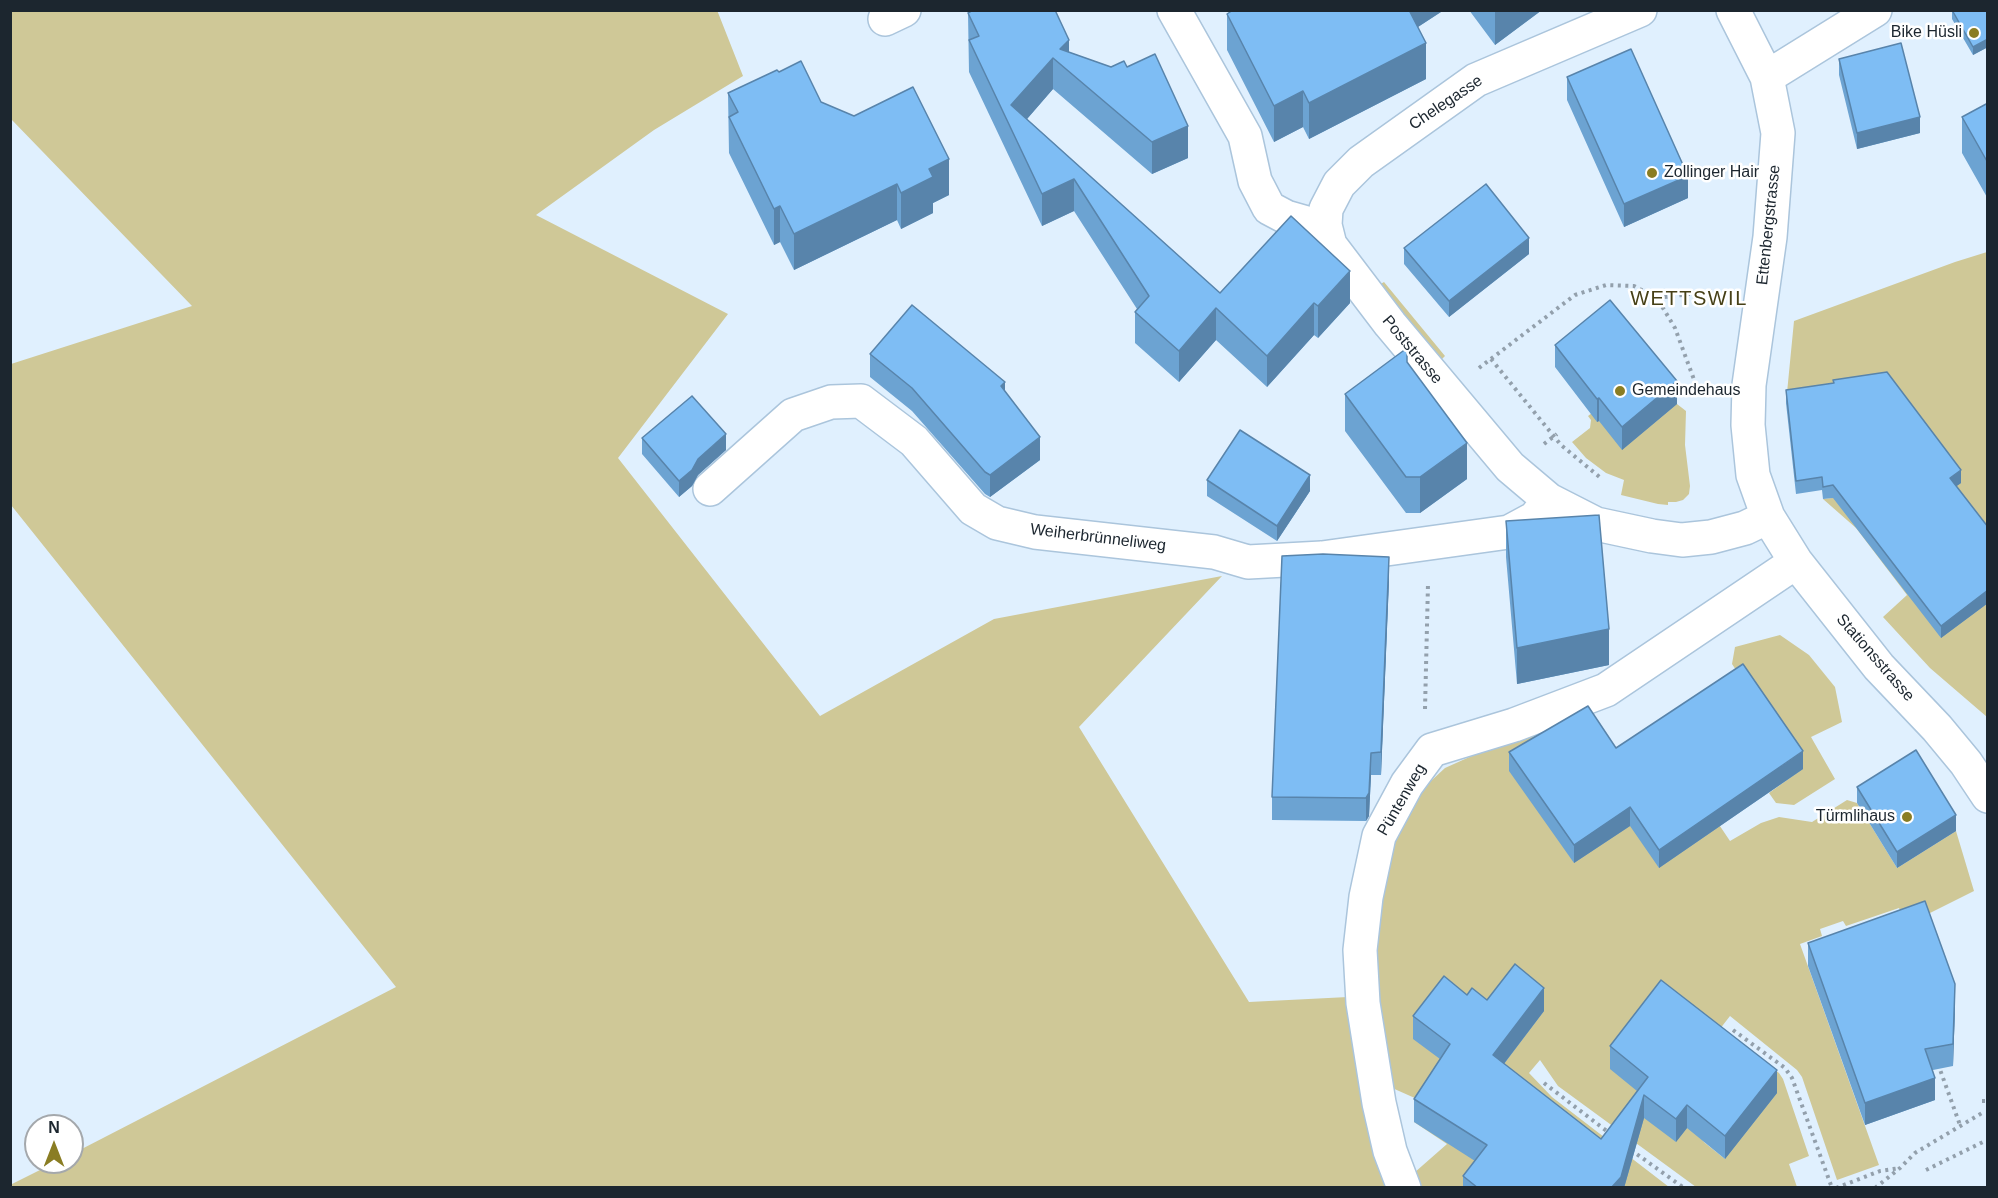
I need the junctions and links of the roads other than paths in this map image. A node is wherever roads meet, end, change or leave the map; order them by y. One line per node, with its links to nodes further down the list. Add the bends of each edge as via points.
1 (1174, 10): 6 (street, via 1245,136 1255,182 1269,208 1307,224)
2 (1640, 10): 6 (street, Chelegasse, via 1476,80 1360,162 1339,184 1326,209)
3 (1733, 10): 5 (street, Ettenbergstrasse)
4 (1875, 10): 5 (street)
5 (1767, 77): 9 (street, Ettenbergstrasse, via 1778,132 1770,237 1749,385 1748,425 1753,475)
6 (1325, 225): 8 (street, Poststrasse, via 1330,245 1390,324 1510,466)
7 (710, 489): 8 (street, Weiherbrünneliweg, via 793,415 831,402 861,401 914,441 973,509 997,523 1035,532 1214,552 1248,562 1322,558 1509,532 1535,519)
8 (1549, 500): 9 (street, Poststrasse, via 1596,524 1682,540 1745,528)
9 (1768, 517): 10 (street, Stationsstrasse)
10 (1796, 562): 11 (street, Stationsstrasse, via 1879,667 1966,763); 12 (street, Püntenweg, via 1606,690 1432,750 1407,784 1379,836 1360,950 1363,1003 1379,1103)
11 (1988, 796)
12 (1404, 1188)

